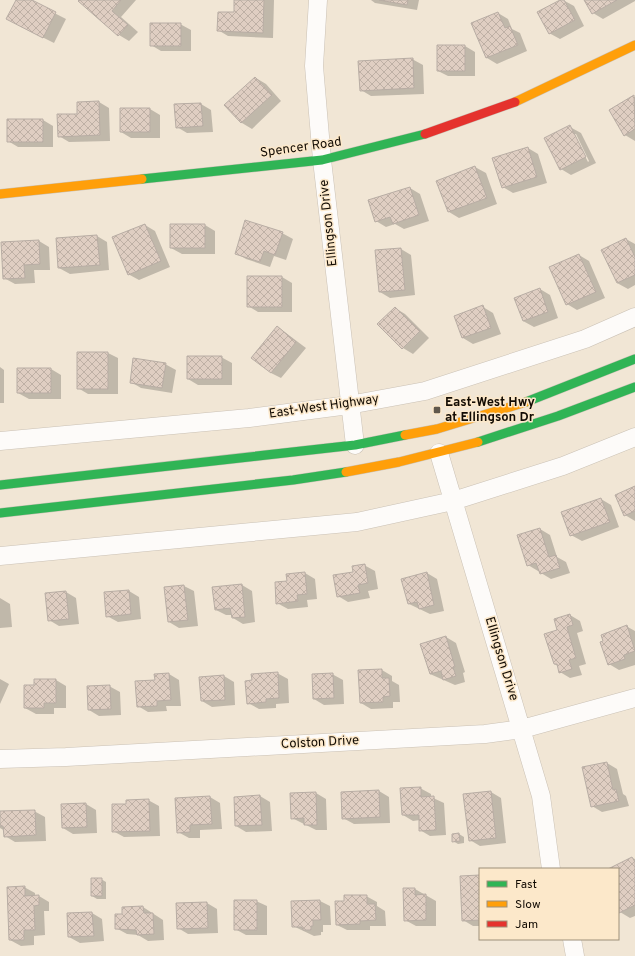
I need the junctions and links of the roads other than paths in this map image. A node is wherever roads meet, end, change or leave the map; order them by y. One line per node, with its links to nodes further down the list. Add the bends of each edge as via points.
1 (318, 0): 3 (street, Ellingson Drive, via 314,66)
2 (635, 46): 3 (main road, Spencer Road, via 512,104 417,137)
3 (322, 160): 4 (main road, Spencer Road); 8 (street, Ellingson Drive)
4 (0, 194)
5 (635, 317): 8 (street, East-West Highway, via 585,339 425,391)
6 (635, 360): 11 (main road, via 518,405 437,429)
7 (635, 388): 12 (main road, via 591,406)
8 (349, 405): 10 (street, East-West Highway, via 249,418); 11 (street, Ellingson Drive)
9 (635, 438): 14 (street, via 563,466)
10 (0, 441)
11 (355, 445): 13 (main road)
12 (439, 453): 14 (street, Ellingson Drive); 15 (main road, via 318,477)
13 (0, 485)
14 (453, 501): 16 (street, via 357,522); 18 (street, Ellingson Drive)
15 (0, 512)
16 (0, 556)
17 (635, 698): 18 (street, Colston Drive)
18 (522, 728): 19 (street, Colston Drive, via 485,734); 20 (street, Ellingson Drive, via 541,796)
19 (0, 759)
20 (551, 868)
21 (572, 940): 22 (street)
22 (575, 956)

